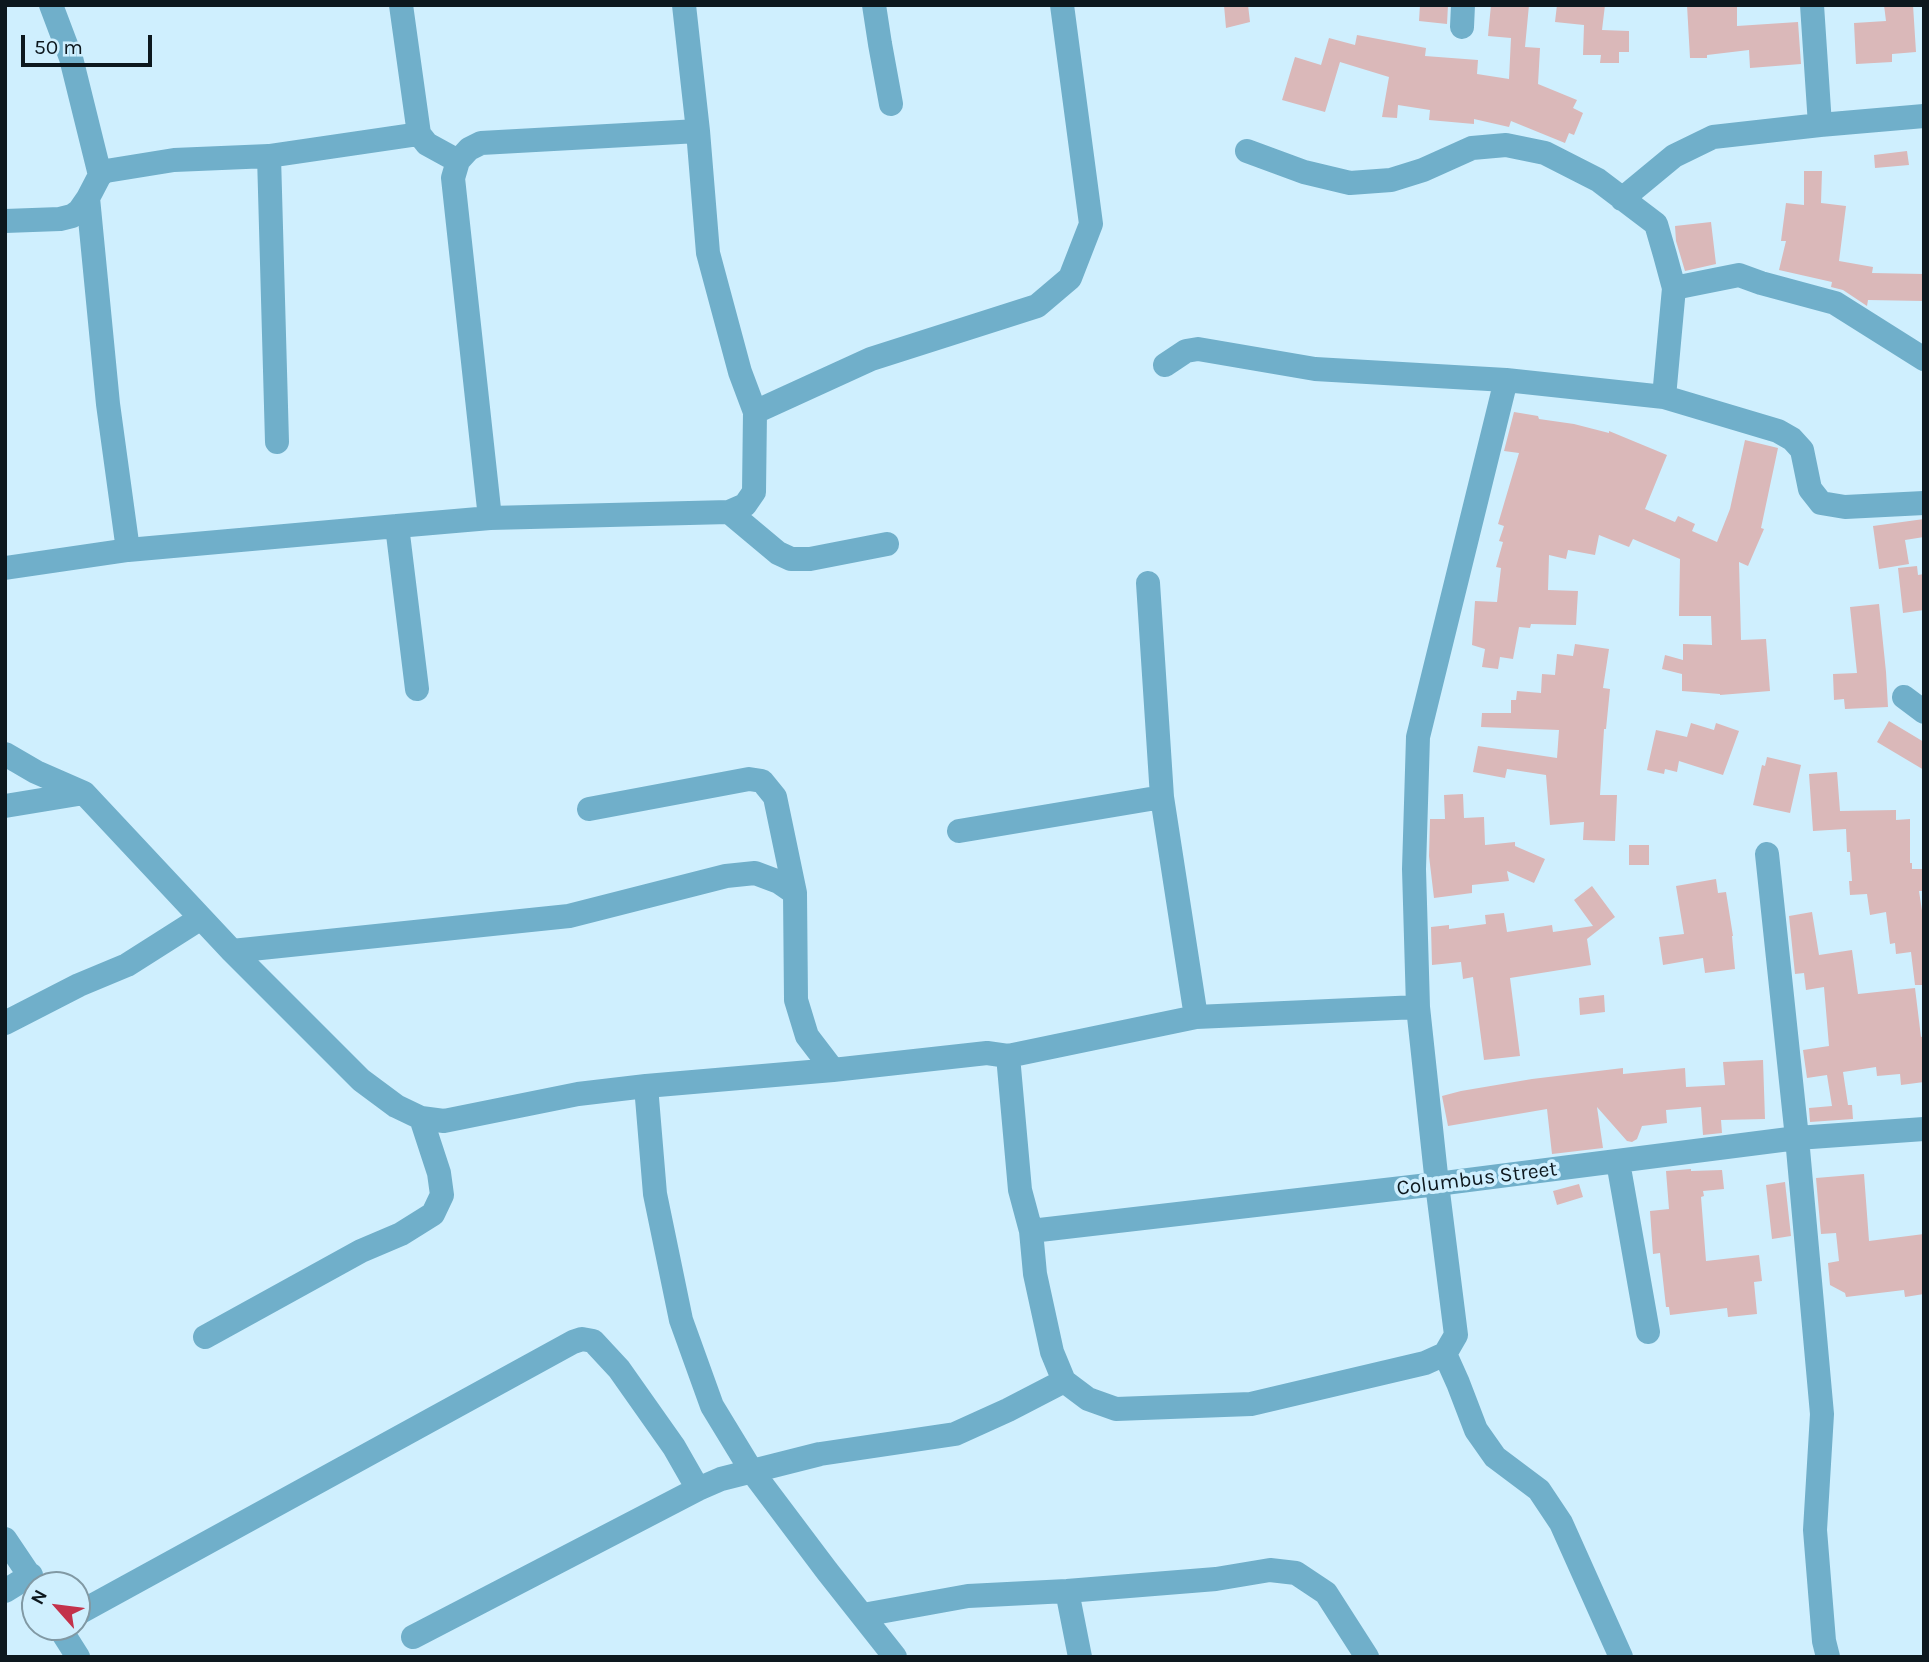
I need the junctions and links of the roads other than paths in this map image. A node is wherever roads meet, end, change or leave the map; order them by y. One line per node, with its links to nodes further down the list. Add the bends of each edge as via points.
1 (51, 5): 15 (street, via 71,58)
2 (401, 5): 11 (street)
3 (684, 5): 10 (street)
4 (874, 5): 7 (street)
5 (1062, 5): 24 (street, via 1091,224 1070,278 1037,306 871,359)
6 (1812, 5): 9 (street)
7 (891, 104)
8 (1924, 116): 9 (street)
9 (1820, 125): 17 (street, via 1713,138 1674,156)
10 (698, 131): 14 (street, via 481,143); 24 (street, via 708,253)
11 (419, 134): 13 (street); 14 (street, via 427,144)
12 (1247, 151): 17 (street, via 1350,183 1391,180 1472,148 1506,145 1545,153 1598,180)
13 (270, 156): 15 (street, via 174,160 106,170); 25 (street)
14 (458, 161): 28 (street, via 453,178)
15 (100, 175): 16 (street)
16 (88, 198): 18 (street, via 72,216); 31 (street)
17 (1622, 199): 19 (street, via 1656,225)
18 (5, 221)
19 (1674, 288): 20 (street, via 1740,275 1835,303); 23 (street)
20 (1924, 359)
21 (1165, 365): 22 (street, via 1198,349 1315,369)
22 (1506, 380): 23 (street); 47 (street, via 1418,737 1414,869)
23 (1664, 397): 26 (street, via 1792,439 1802,450 1810,489 1821,503 1845,507)
24 (755, 412): 27 (street, via 754,492 745,505)
25 (276, 442)
26 (1924, 503)
27 (729, 512): 28 (street); 30 (street, via 791,559)
28 (490, 518): 29 (street)
29 (397, 526): 31 (street); 34 (street)
30 (887, 544)
31 (128, 550): 32 (street)
32 (5, 568)
33 (1148, 583): 39 (street)
34 (417, 690)
35 (1904, 697): 36 (street)
36 (1924, 712)
37 (5, 754): 38 (street)
38 (84, 793): 40 (street); 45 (street)
39 (1161, 797): 42 (street); 48 (street)
40 (5, 806)
41 (589, 809): 44 (street, via 749,779 762,781 775,797)
42 (959, 831)
43 (1767, 855): 55 (street)
44 (795, 893): 46 (street, via 755,873 726,876 569,916); 51 (street, via 796,1000 807,1036)
45 (201, 918): 46 (street); 49 (street, via 127,965)
46 (232, 951): 53 (street, via 361,1080 396,1107)
47 (1418, 1007): 48 (street); 57 (street)
48 (1196, 1017): 50 (street)
49 (5, 1023)
50 (1008, 1056): 51 (street, via 987,1053); 58 (street, via 1020,1190)
51 (833, 1070): 52 (street)
52 (646, 1086): 53 (street, via 578,1094 444,1121); 63 (street, via 655,1194 681,1320 712,1406)
53 (421, 1118): 60 (street, via 442,1195 433,1214)
54 (1924, 1129): 55 (street, Columbus Street)
55 (1797, 1138): 56 (street, Columbus Street); 77 (street, via 1822,1414 1815,1530)
56 (1618, 1162): 57 (street, Columbus Street); 59 (street)
57 (1437, 1184): 58 (street, Columbus Street); 61 (street, via 1456,1335)
58 (1031, 1231): 62 (street, via 1035,1275 1052,1353)
59 (1648, 1332)
60 (205, 1338)
61 (1445, 1354): 62 (street, via 1425,1363 1251,1404 1115,1409 1088,1399); 76 (street, via 1476,1430 1495,1457 1539,1490 1561,1523)
62 (1064, 1381): 63 (street, via 955,1434 820,1454)
63 (751, 1470): 64 (street); 69 (street)
64 (698, 1489): 68 (street, via 619,1369 593,1341 582,1339); 70 (street)
65 (5, 1539): 66 (street)
66 (27, 1571)
67 (1068, 1591): 69 (street, via 968,1596); 74 (street); 75 (street, via 1270,1570 1296,1573 1326,1593)
68 (91, 1606)
69 (863, 1615): 72 (street)
70 (413, 1637)
71 (68, 1641): 73 (street)
72 (886, 1654)
73 (78, 1657)
74 (1080, 1657)
75 (1367, 1657)
76 (1621, 1657)
77 (1828, 1657)

